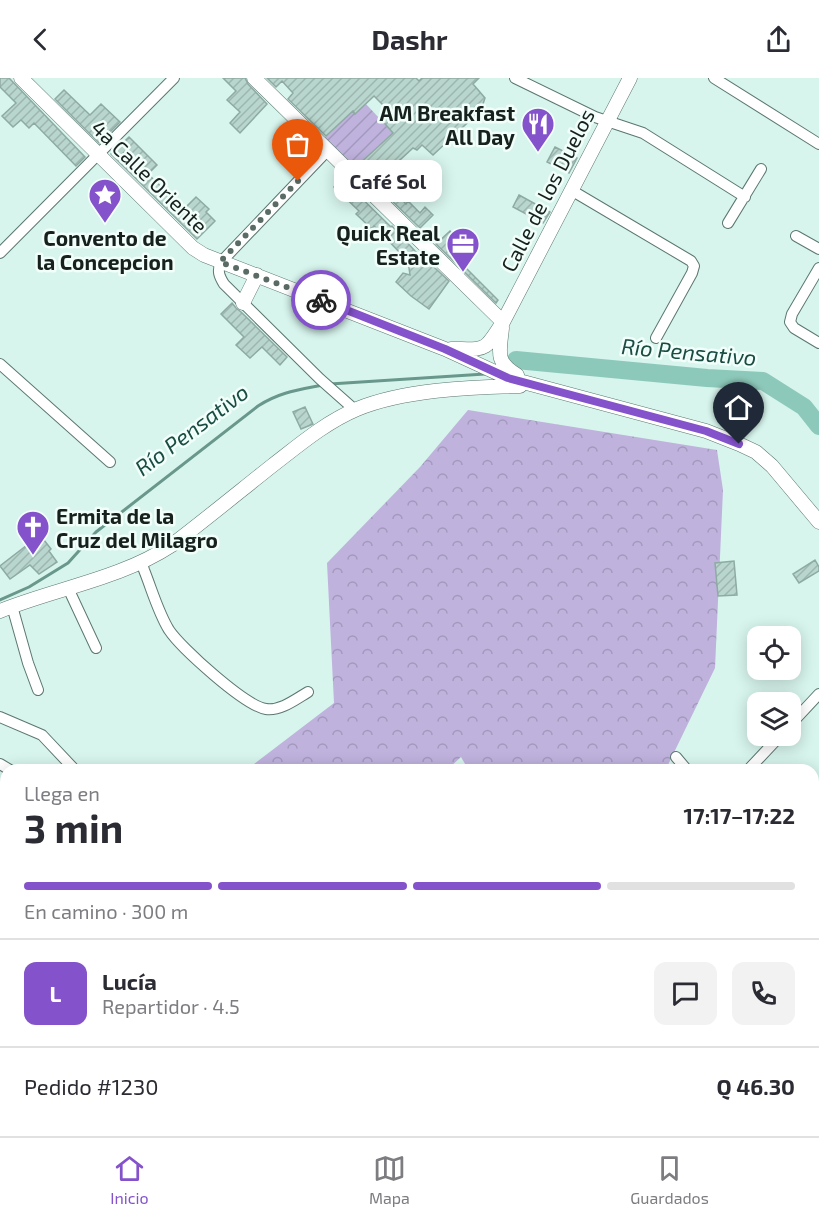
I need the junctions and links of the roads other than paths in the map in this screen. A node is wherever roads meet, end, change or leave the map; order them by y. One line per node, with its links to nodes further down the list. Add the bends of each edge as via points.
1 (21, 78): 10 (main road, 4a Calle Oriente)
2 (174, 78): 10 (street)
3 (254, 78): 9 (main road)
4 (515, 78): 7 (street)
5 (630, 78): 7 (main road, Calle de los Duelos)
6 (714, 78): 8 (street)
7 (607, 121): 12 (main road, Calle de los Duelos); 13 (street, via 643,133)
8 (819, 144)
9 (327, 151): 18 (street); 22 (main road)
10 (98, 154): 17 (street); 18 (main road, 4a Calle Oriente, via 193,248)
11 (761, 169): 13 (street)
12 (571, 190): 22 (main road, Calle de los Duelos); 23 (street, via 694,266)
13 (745, 197): 14 (street)
14 (728, 223)
15 (796, 236): 16 (street)
16 (819, 249)
17 (0, 253)
18 (220, 262): 20 (main road, 4a Calle Oriente); 21 (street, via 218,268 224,284)
19 (819, 268): 24 (street, via 790,322)
20 (257, 275): 21 (main road); 25 (main road, 4a Calle Oriente)
21 (243, 303): 29 (street)
22 (503, 322): 25 (main road, Calle de los Duelos, via 481,349); 27 (main road, Calle de los Duelos)
23 (656, 338)
24 (819, 343)
25 (445, 349): 27 (main road, 4a Calle Oriente)
26 (0, 364): 30 (street)
27 (497, 367): 28 (main road)
28 (534, 385): 29 (main road, via 401,396); 31 (main road, via 706,431 756,452)
29 (355, 410): 32 (main road, via 315,433 172,545)
30 (110, 462)
31 (819, 522)
32 (142, 562): 33 (main road); 37 (street, via 163,619 175,638 231,689 267,709 288,704)
33 (68, 588): 34 (main road); 35 (street)
34 (6, 609): 36 (street)
35 (96, 648)
36 (38, 690)
37 (308, 692)
38 (819, 694): 39 (street)
39 (801, 713)
40 (0, 717): 43 (street, via 42,735)
41 (771, 746): 45 (street)
42 (676, 757): 44 (street)
43 (69, 764)
44 (682, 764)
45 (754, 764)

